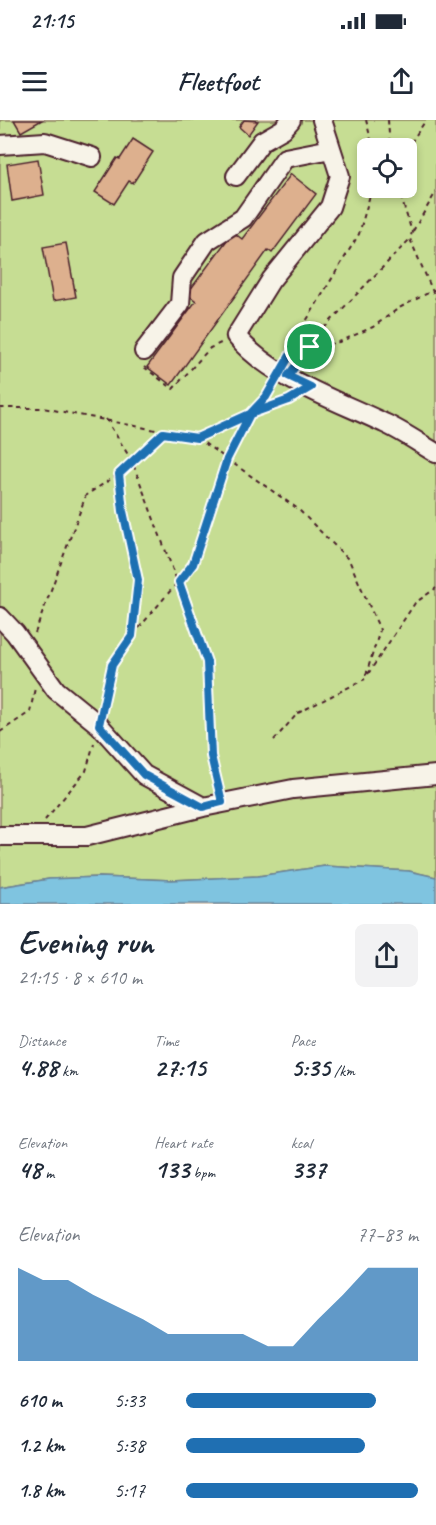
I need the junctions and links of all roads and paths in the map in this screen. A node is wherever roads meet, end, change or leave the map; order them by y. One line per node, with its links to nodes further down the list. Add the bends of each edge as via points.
1 (291, 120): 12 (street, via 262,141)
2 (322, 120): 10 (street)
3 (366, 120): 6 (path)
4 (388, 120): 7 (path)
5 (426, 120): 8 (path)
6 (370, 138)
7 (389, 138)
8 (414, 138)
9 (0, 145): 11 (street, via 45,142)
10 (331, 149): 21 (street, via 340,176 330,207 271,280); 24 (street, via 285,158 243,218 207,241 182,278 180,304)
11 (92, 157)
12 (236, 176)
13 (436, 192): 16 (path)
14 (370, 198): 23 (path, via 359,234)
15 (401, 198): 16 (path)
16 (412, 232): 17 (path)
17 (410, 239): 19 (path); 22 (path)
18 (436, 289): 19 (path)
19 (432, 291): 20 (path); 22 (path, via 373,327 339,342)
20 (436, 299)
21 (236, 336): 24 (path, via 210,348 174,388 142,366); 25 (street, via 248,351)
22 (310, 347): 23 (path); 25 (path)
23 (293, 350): 25 (path)
24 (144, 351)
25 (284, 374): 26 (street); 28 (path)
26 (311, 387): 28 (path); 32 (street, via 388,424)
27 (0, 408): 29 (path, via 43,408)
28 (250, 414): 31 (path); 33 (path)
29 (106, 419): 30 (path); 34 (path)
30 (163, 433): 31 (path); 34 (path)
31 (197, 438): 33 (path)
32 (436, 453)
33 (227, 459): 36 (path, via 193,564); 41 (path, via 298,509 350,560 380,630)
34 (132, 461): 35 (path); 36 (path)
35 (119, 474): 39 (path, via 138,580); 40 (path, via 86,495 32,642)
36 (179, 582): 39 (path); 46 (path, via 207,662 211,756)
37 (436, 588): 41 (path, via 415,603)
38 (0, 617): 40 (street)
39 (132, 636): 42 (path, via 112,665)
40 (34, 661): 42 (street, via 56,690); 43 (path, via 37,679 30,712)
41 (365, 678): 44 (path, via 298,713)
42 (99, 725): 47 (street, via 144,775); 49 (path, via 86,771)
43 (0, 732)
44 (274, 740)
45 (436, 775): 46 (street, via 293,789)
46 (222, 802): 47 (street)
47 (203, 807): 49 (street, via 87,836)
48 (0, 836): 49 (street)
49 (33, 836)

